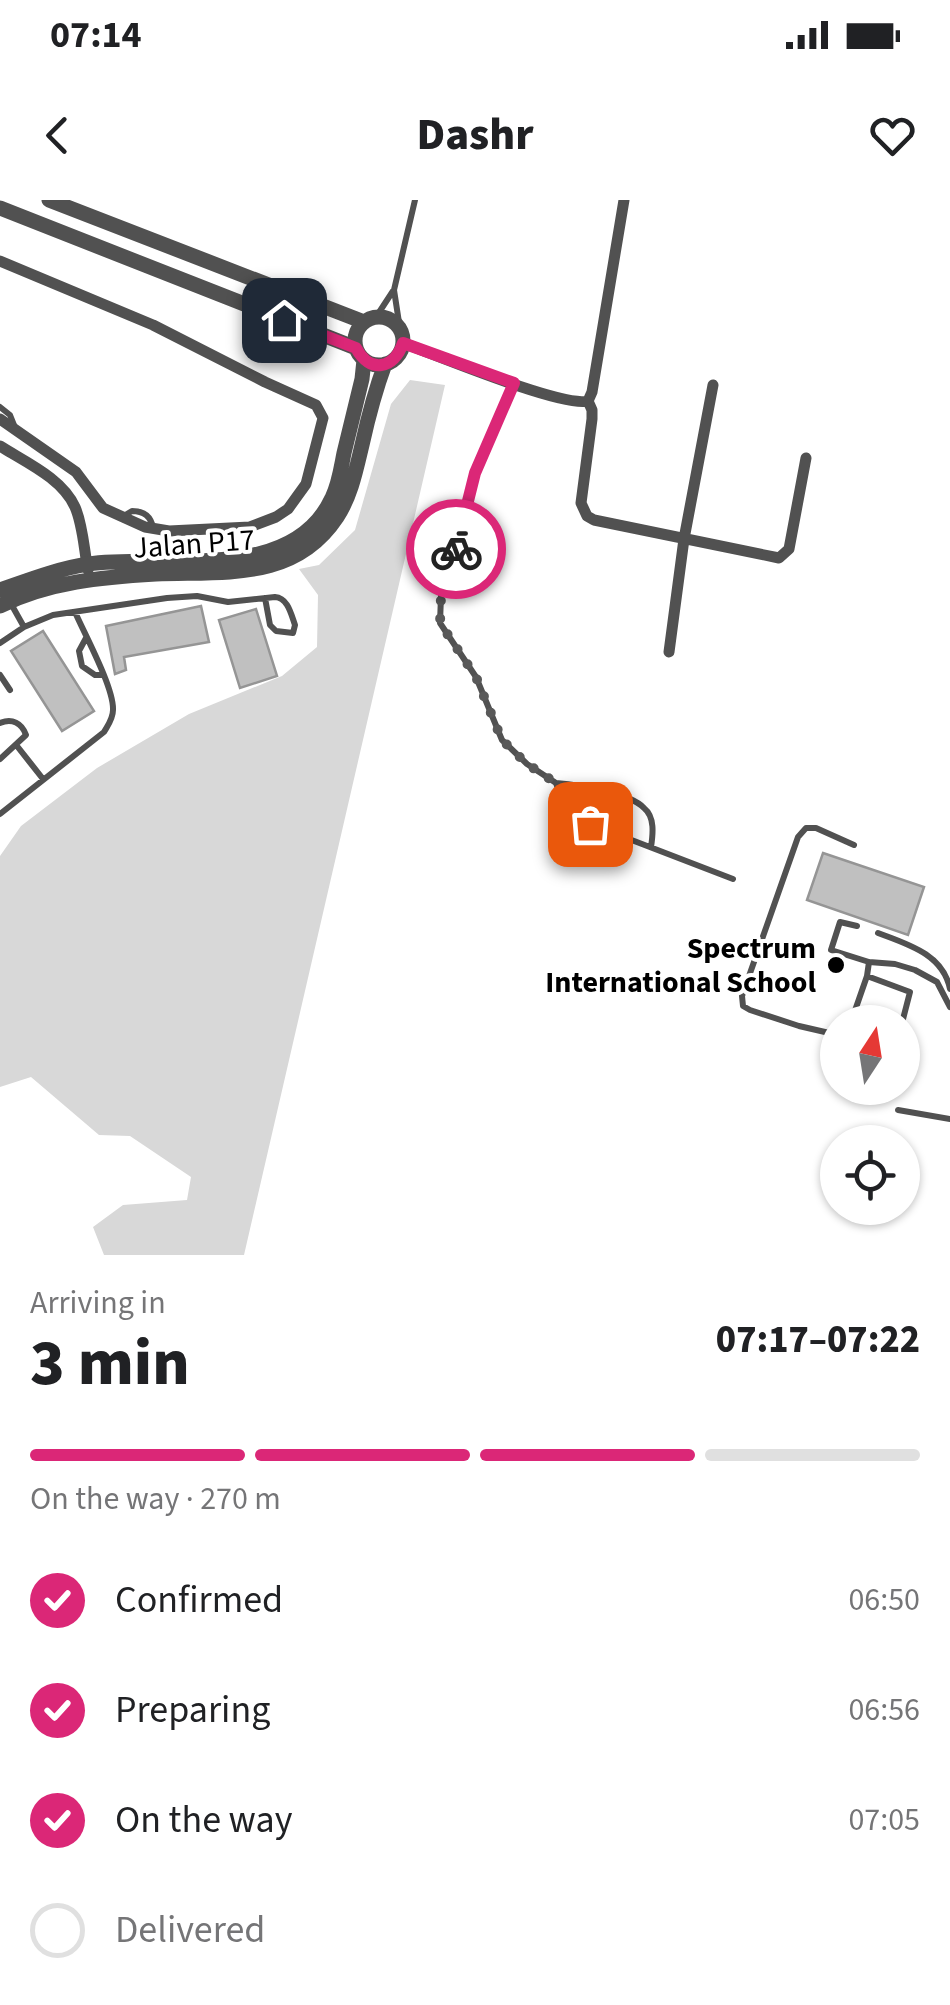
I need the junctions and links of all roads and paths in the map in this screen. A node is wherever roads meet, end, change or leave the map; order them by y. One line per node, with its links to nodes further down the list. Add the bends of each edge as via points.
1 (49, 200): 7 (street)
2 (415, 200): 6 (lane)
3 (624, 200): 13 (street)
4 (0, 208): 9 (street)
5 (0, 261): 14 (street, via 153,325 320,409 323,423 297,499 276,517 250,527 169,530 103,508 76,472)
6 (394, 290): 7 (lane); 8 (lane)
7 (370, 320): 8 (street, via 387,318); 9 (street, via 354,339)
8 (401, 336): 10 (street, via 397,358); 11 (street)
9 (360, 354): 10 (street); 18 (street, Jalan P17, via 362,379 332,498 295,539 248,558 122,561)
10 (385, 364): 18 (street, Jalan P17, via 352,486 317,540 260,570)
11 (514, 383): 13 (street); 35 (lane, via 475,473 441,596 440,623 476,677 502,740)
12 (713, 385): 17 (street)
13 (588, 402): 17 (street, via 592,420 581,503 587,516)
14 (0, 418)
15 (0, 446): 18 (street, via 67,494 76,508)
16 (806, 458): 17 (street, via 783,556)
17 (684, 539): 25 (street)
18 (88, 572): 20 (street, Jalan P17)
19 (266, 598): 19 (lane, via 286,602 293,633 270,625); 21 (lane, via 167,598)
20 (3, 599): 22 (lane)
21 (76, 612): 22 (lane); 23 (lane)
22 (24, 627): 24 (lane)
23 (86, 637): 27 (lane); 27 (lane, via 79,658)
24 (0, 643)
25 (669, 652)
26 (0, 675): 28 (lane)
27 (102, 676): 30 (lane)
28 (10, 690)
29 (126, 710): 30 (lane)
30 (112, 714): 34 (lane, via 104,732)
31 (0, 723): 32 (lane, via 12,720 24,731)
32 (17, 746): 33 (lane); 34 (lane)
33 (0, 759)
34 (43, 779): 36 (lane)
35 (556, 783): 38 (lane, via 562,804 590,824); 38 (lane, via 598,789 646,808 653,826)
36 (0, 814)
37 (854, 845): 48 (lane, via 816,828 798,838 742,996 750,1010)
38 (650, 847): 39 (lane)
39 (733, 879)
40 (857, 926): 42 (lane, via 837,924 831,950)
41 (878, 933): 44 (lane, via 938,964)
42 (869, 962): 43 (lane); 47 (lane, via 915,970 937,982)
43 (867, 976): 45 (lane); 46 (lane, via 910,992)
44 (950, 990)
45 (857, 1005)
46 (907, 1005)
47 (950, 1006)
48 (820, 1030)
49 (898, 1110): 50 (lane)
50 (950, 1119)

